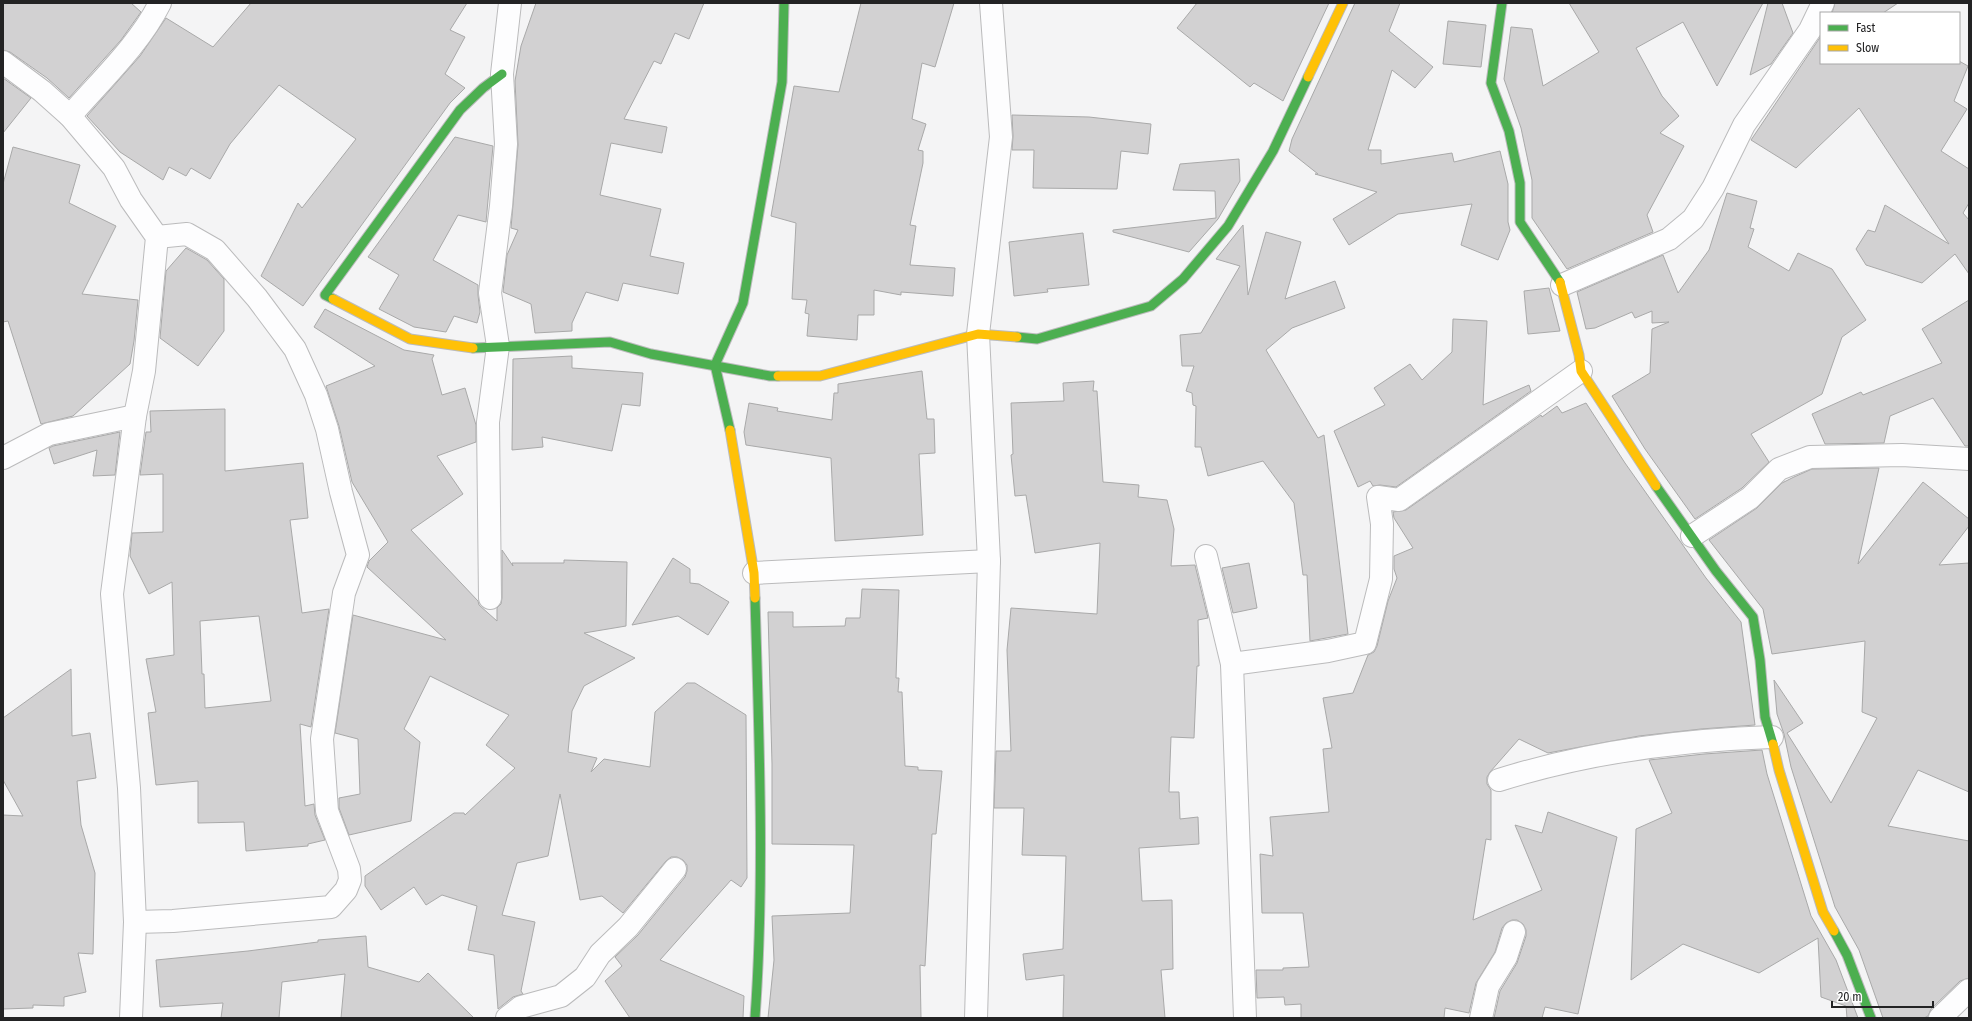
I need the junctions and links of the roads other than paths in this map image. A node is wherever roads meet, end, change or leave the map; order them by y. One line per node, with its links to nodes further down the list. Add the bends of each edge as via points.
1 (160, 3): 10 (street, via 151,21)
2 (510, 3): 9 (street)
3 (784, 3): 15 (street, via 782,82 743,303)
4 (991, 3): 13 (street, via 1000,136)
5 (1343, 3): 13 (street, via 1273,151 1228,226 1183,279 1151,306 1037,339)
6 (1502, 3): 12 (street, via 1491,83 1509,131 1519,175 1520,222)
7 (1823, 3): 12 (street, via 1810,30 1744,125 1713,188 1693,219 1669,239)
8 (3, 62): 10 (street)
9 (502, 74): 14 (street, via 506,144 490,293); 14 (street, via 460,110 325,295 410,339 472,348)
10 (70, 116): 11 (street, via 114,168 131,200)
11 (157, 237): 17 (street, via 144,371); 29 (street, via 187,234 215,250 257,298 295,349 316,395 327,429 340,492 358,555 344,593 322,739 327,811 349,869 350,880 346,890 331,907)
12 (1562, 285): 16 (street)
13 (978, 334): 15 (street, via 820,376 770,376); 22 (street)
14 (498, 346): 15 (street, via 610,342 651,354); 24 (street, via 488,422)
15 (715, 365): 23 (street, via 731,432)
16 (1581, 371): 20 (street, via 1635,456); 25 (street, via 1399,500 1378,497 1382,524 1381,579 1365,643 1328,651)
17 (135, 416): 18 (street, via 49,434); 29 (street, via 112,594 129,788)
18 (3, 458)
19 (1969, 460): 20 (street, via 1902,454 1810,457 1779,469 1750,498)
20 (1692, 536): 26 (street, via 1753,617 1765,717)
21 (1206, 556): 25 (street)
22 (989, 561): 23 (street); 35 (street)
23 (754, 573): 34 (street, via 760,764 759,961)
24 (490, 598)
25 (1232, 664): 36 (street)
26 (1772, 737): 27 (street, via 1721,739 1621,750 1533,769); 38 (street, via 1779,770 1823,912 1847,955)
27 (1499, 780)
28 (675, 869): 33 (street, via 628,927 600,954 584,977 560,996 521,1007)
29 (135, 922): 32 (street)
30 (1514, 932): 37 (street, via 1506,957 1488,986)
31 (1969, 990): 39 (street)
32 (131, 1018)
33 (507, 1018)
34 (755, 1018)
35 (976, 1018)
36 (1244, 1018)
37 (1481, 1018)
38 (1871, 1018)
39 (1940, 1018)

